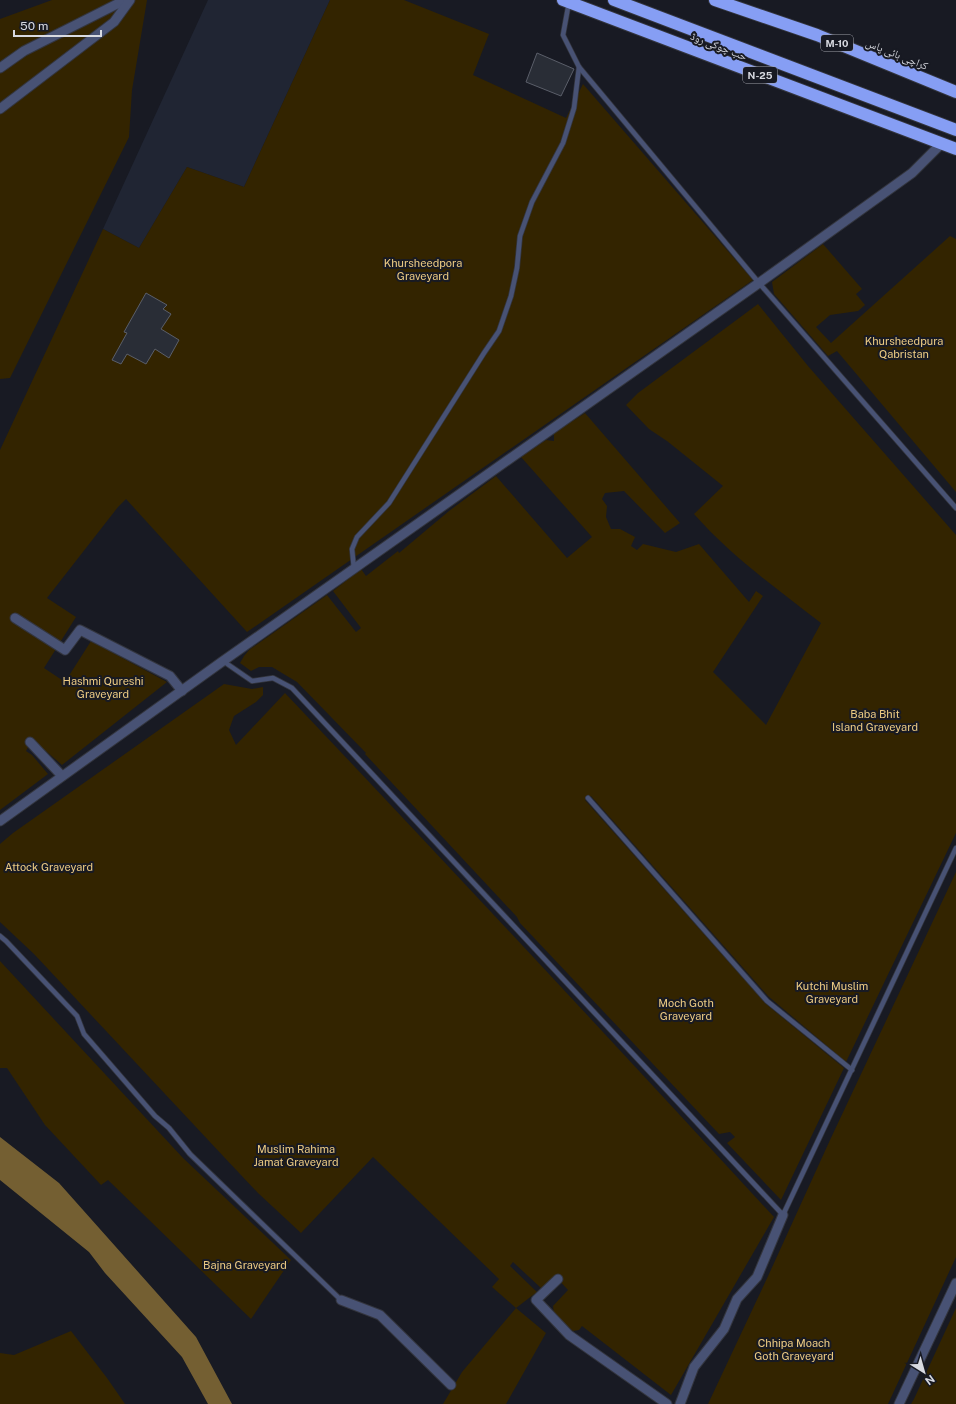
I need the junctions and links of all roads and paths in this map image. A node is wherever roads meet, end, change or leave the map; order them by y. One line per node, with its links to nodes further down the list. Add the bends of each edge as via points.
1 (125, 0): 7 (street, via 24,51)
2 (130, 0): 9 (street, via 114,22)
3 (614, 0): 10 (highway)
4 (715, 0): 8 (highway, کراچی بائی پاس / M-10, via 817,35)
5 (566, 1): 6 (lane, via 563,35); 11 (highway, حب چوکی روڈ / N-25)
6 (579, 67): 13 (lane); 15 (lane, via 574,108 563,144 532,202 520,236 511,296 499,331 389,503 357,537 352,549)
7 (0, 68)
8 (956, 92)
9 (0, 109)
10 (956, 130)
11 (942, 144): 12 (highway, حب چوکی روڈ / N-25); 13 (street, via 912,173)
12 (956, 149)
13 (759, 283): 14 (lane); 15 (street)
14 (956, 508)
15 (354, 569): 17 (street)
16 (14, 618): 18 (street, via 65,650 80,630 170,676)
17 (223, 661): 18 (street); 26 (lane, via 252,681 273,678 292,688)
18 (182, 691): 20 (street)
19 (30, 742): 20 (street)
20 (62, 776): 22 (street)
21 (588, 798): 25 (lane, via 767,1001)
22 (0, 821)
23 (956, 848): 25 (lane)
24 (0, 936): 29 (lane, via 77,1016 84,1034 190,1154)
25 (852, 1070): 26 (lane)
26 (783, 1215): 32 (street, via 757,1278 737,1299 724,1329 694,1367)
27 (558, 1279): 31 (street, via 536,1300 569,1335)
28 (956, 1283): 33 (street)
29 (341, 1300): 30 (street, via 380,1315)
30 (451, 1385)
31 (667, 1404)
32 (680, 1404)
33 (899, 1404)

